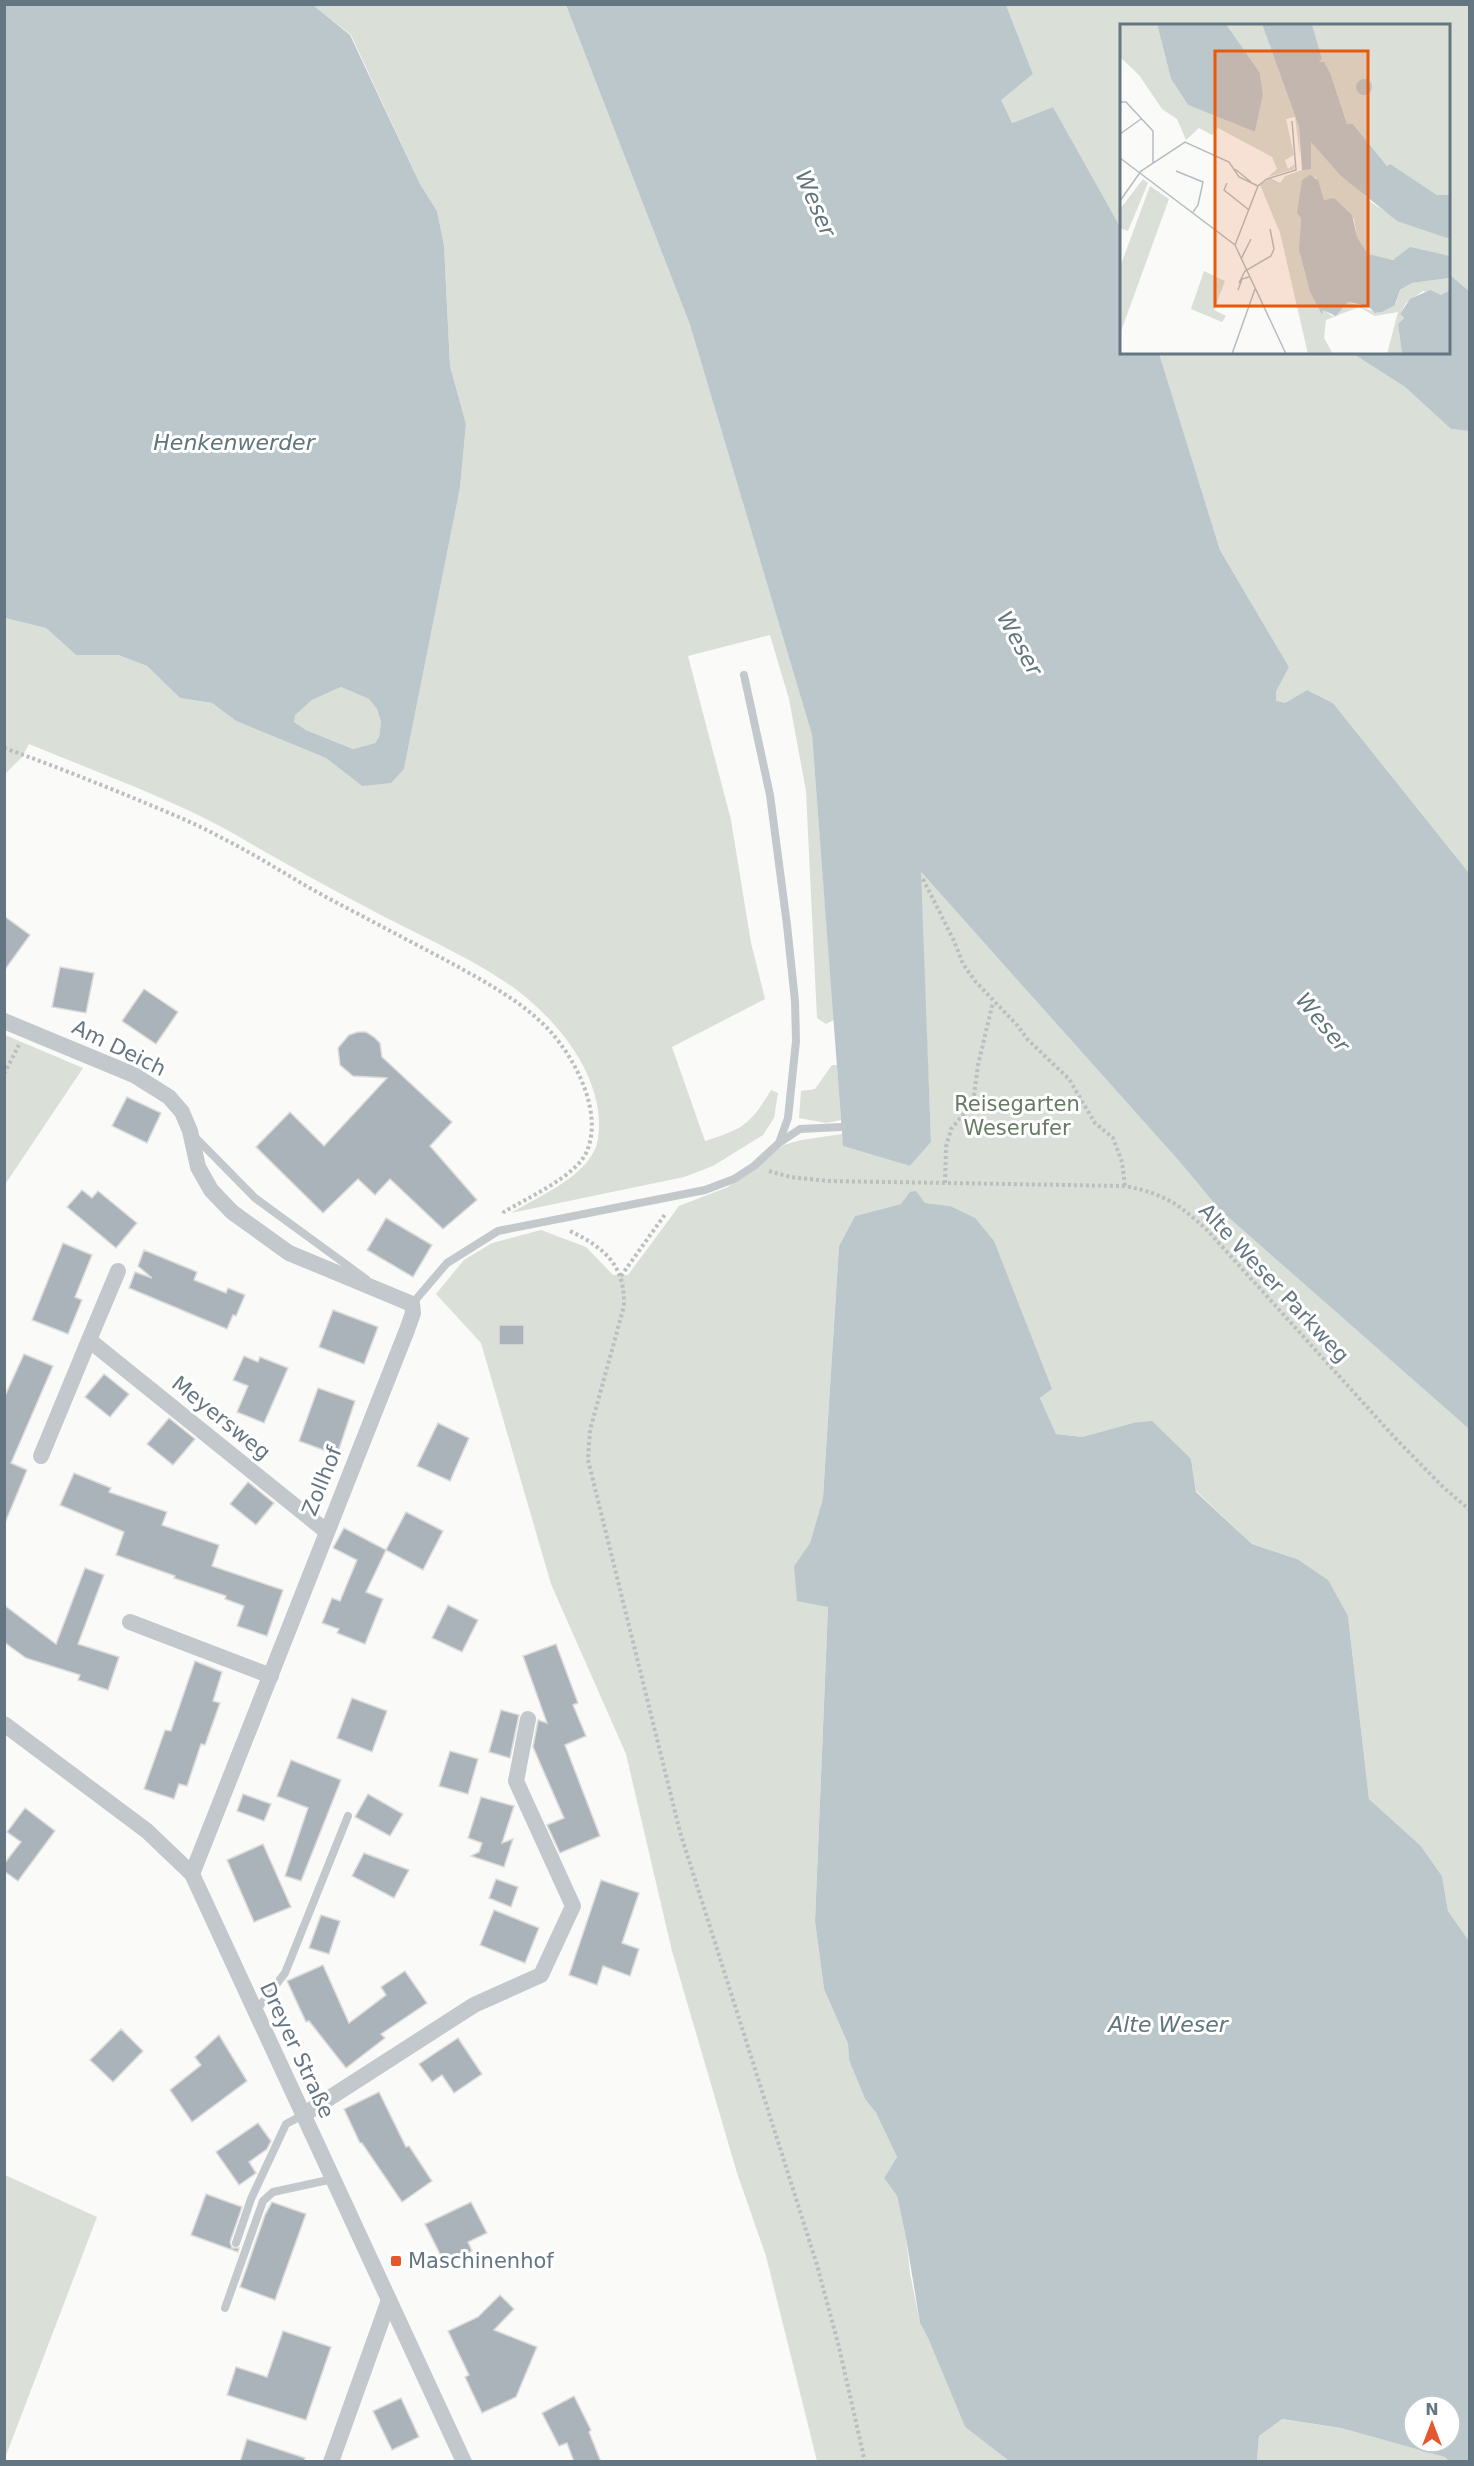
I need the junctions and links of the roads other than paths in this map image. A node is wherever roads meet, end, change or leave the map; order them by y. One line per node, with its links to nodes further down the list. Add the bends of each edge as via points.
1 (744, 675): 5 (lane, via 770,795 795,1000 796,1041 788,1118)
2 (4, 1021): 4 (street, Am Deich, via 134,1075 169,1097 182,1112)
3 (841, 1127): 5 (lane, via 800,1129)
4 (190, 1131): 7 (lane, via 255,1198); 7 (street, Am Deich, via 198,1167 211,1190 232,1212 289,1253)
5 (779, 1143): 8 (lane, via 734,1179 705,1190 498,1231 447,1263)
6 (118, 1271): 9 (street)
7 (384, 1292): 8 (street, Am Deich)
8 (412, 1304): 11 (street, Zollhof, via 413,1313)
9 (89, 1340): 10 (street); 11 (street, Meyersweg)
10 (41, 1456)
11 (326, 1530): 13 (street, Zollhof)
12 (130, 1622): 13 (street)
13 (271, 1676): 17 (street, Zollhof)
14 (528, 1719): 19 (street, via 516,1781 573,1906 541,1975 474,2005)
15 (4, 1724): 17 (street, Dreyer Straße, via 147,1831)
16 (348, 1816): 18 (lane, via 285,1973)
17 (192, 1874): 18 (street, Dreyer Straße)
18 (255, 2012): 19 (street, Dreyer Straße)
19 (303, 2115): 20 (street, Dreyer Straße); 21 (lane, via 286,2124 261,2174)
20 (333, 2179): 22 (street, Dreyer Straße); 23 (lane, via 273,2192 263,2201)
21 (236, 2244)
22 (389, 2300): 24 (street); 25 (street, Dreyer Straße)
23 (225, 2308)
24 (331, 2462)
25 (464, 2462)

